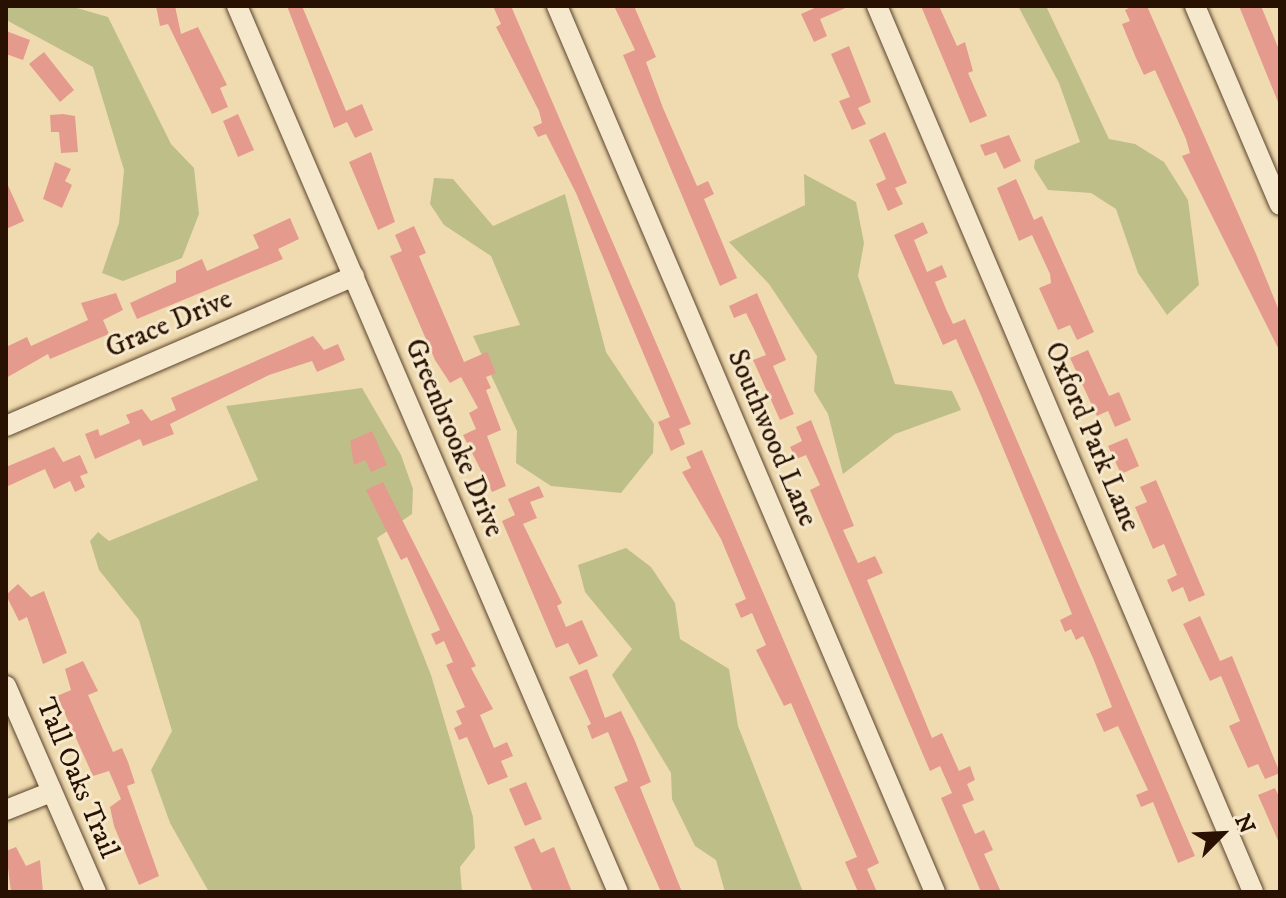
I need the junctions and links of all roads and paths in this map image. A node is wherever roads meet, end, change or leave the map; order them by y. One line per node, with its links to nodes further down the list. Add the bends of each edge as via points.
1 (237, 6): 6 (street, Greenbrooke Drive)
2 (557, 6): 13 (street, Southwood Lane)
3 (877, 6): 14 (street, Oxford Park Lane)
4 (1195, 6): 5 (street)
5 (1280, 205)
6 (354, 276): 7 (street, Grace Drive); 12 (street, Greenbrooke Drive)
7 (6, 426)
8 (6, 686): 9 (street, Tall Oaks Trail)
9 (51, 792): 10 (street); 11 (street, Tall Oaks Trail)
10 (6, 810)
11 (96, 892)
12 (618, 892)
13 (935, 892)
14 (1253, 892)

